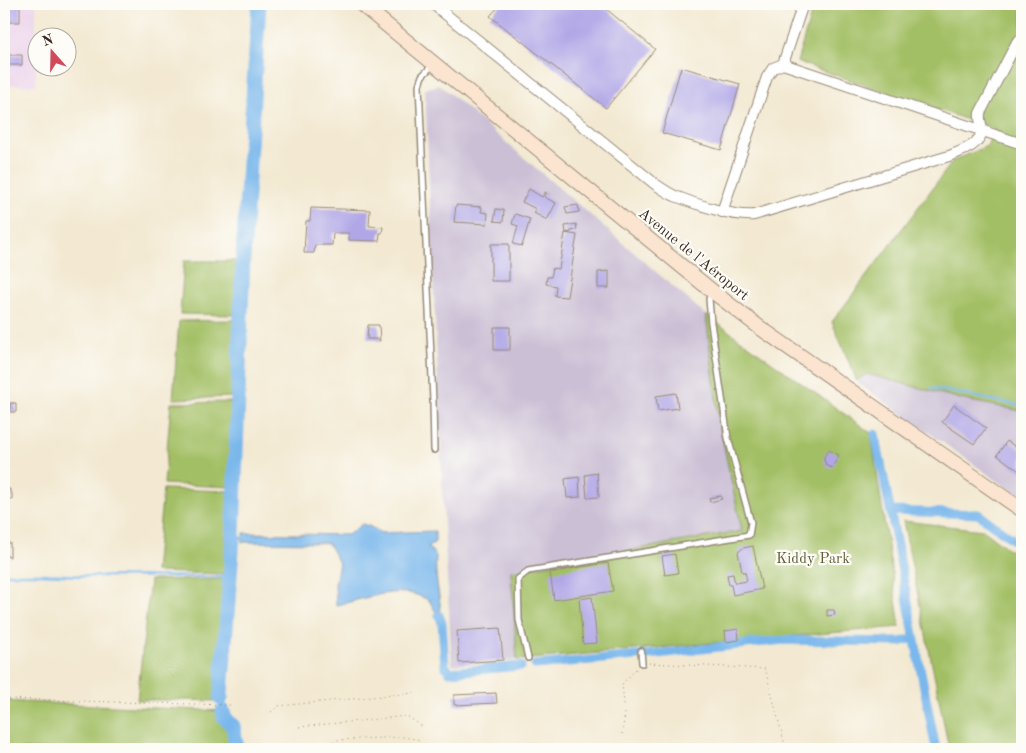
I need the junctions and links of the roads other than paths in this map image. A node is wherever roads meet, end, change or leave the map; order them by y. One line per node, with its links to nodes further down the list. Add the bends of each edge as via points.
1 (361, 4): 5 (main road, Avenue de l'Aéroport)
2 (433, 4): 9 (street, via 655,184 673,196)
3 (803, 4): 6 (street)
4 (1022, 39): 7 (street, via 1017,42 980,113)
5 (434, 63): 10 (main road, Avenue de l'Aéroport); 11 (lane, via 422,76 419,85)
6 (784, 64): 7 (street); 9 (street, via 773,68 767,76)
7 (982, 130): 8 (street); 9 (street, via 979,139 949,156 754,216)
8 (1022, 144)
9 (722, 212)
10 (712, 291): 12 (main road, Avenue de l'Aéroport); 14 (lane, via 709,299 711,324 728,438 751,523 749,535 528,571 518,579 519,620)
11 (434, 450)
12 (1022, 510)
13 (641, 651): 15 (lane)
14 (528, 658)
15 (642, 663)

